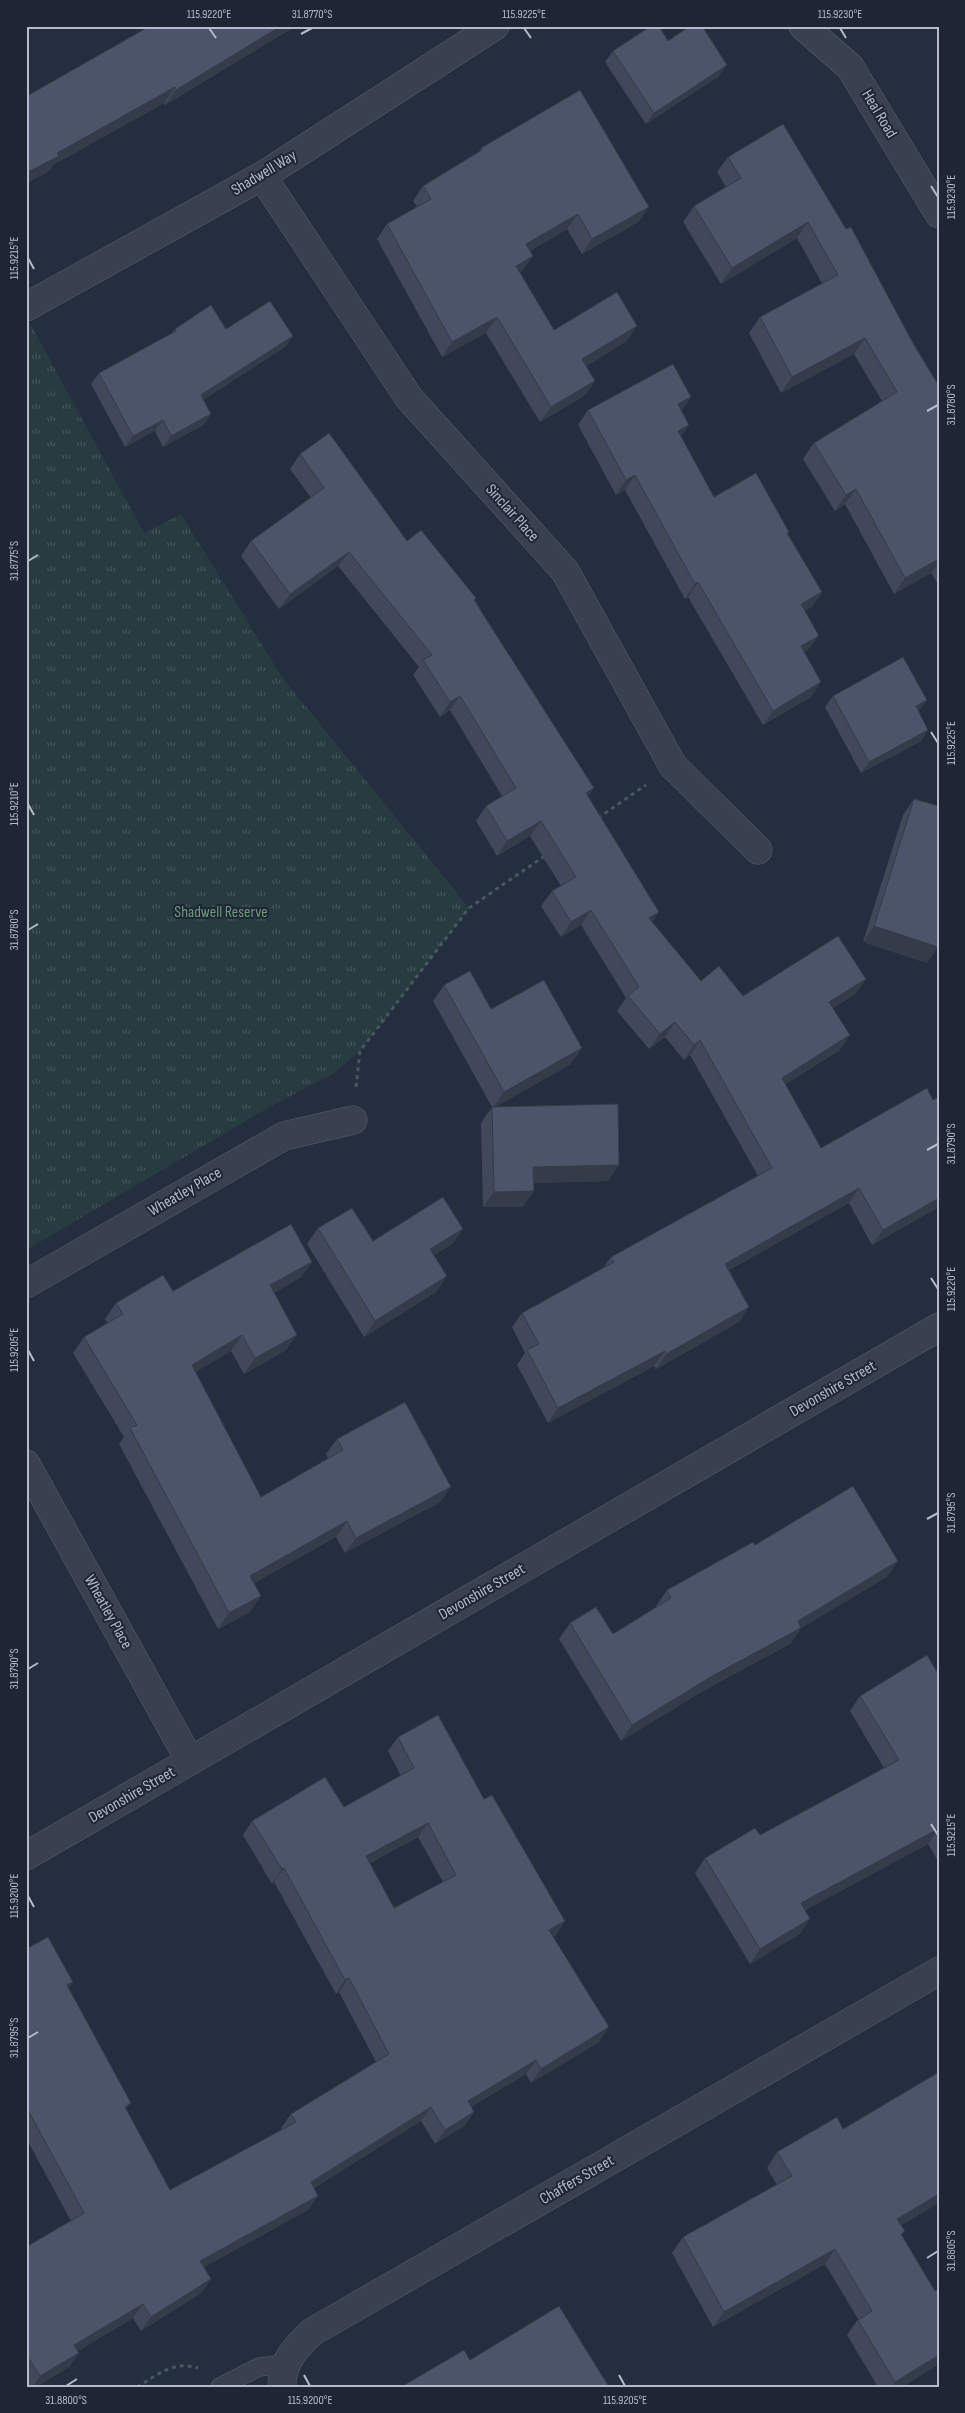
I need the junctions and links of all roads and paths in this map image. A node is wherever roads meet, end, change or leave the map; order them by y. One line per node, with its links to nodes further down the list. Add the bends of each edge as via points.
1 (803, 26): 4 (street, Heal Road, via 850,67)
2 (484, 29): 3 (street, Shadwell Way)
3 (262, 176): 5 (street, Shadwell Way); 6 (street, Sinclair Place, via 409,398 565,571)
4 (939, 214)
5 (26, 307)
6 (673, 766): 7 (path); 8 (street, Sinclair Place)
7 (592, 823)
8 (758, 850)
9 (551, 851): 10 (path, via 469,908 360,1051)
10 (353, 1120): 11 (street, Wheatley Place, via 284,1136)
11 (26, 1284)
12 (939, 1327): 14 (street, Devonshire Street)
13 (26, 1464): 14 (street, Wheatley Place)
14 (190, 1761): 15 (street, Devonshire Street)
15 (26, 1856)
16 (939, 1971): 18 (street, Chaffers Street, via 312,2332 296,2347)
17 (204, 2375): 19 (path, via 200,2369 186,2364 169,2368)
18 (284, 2375): 20 (lane, Chaffers Street, via 259,2368)
19 (137, 2387)
20 (220, 2387)

